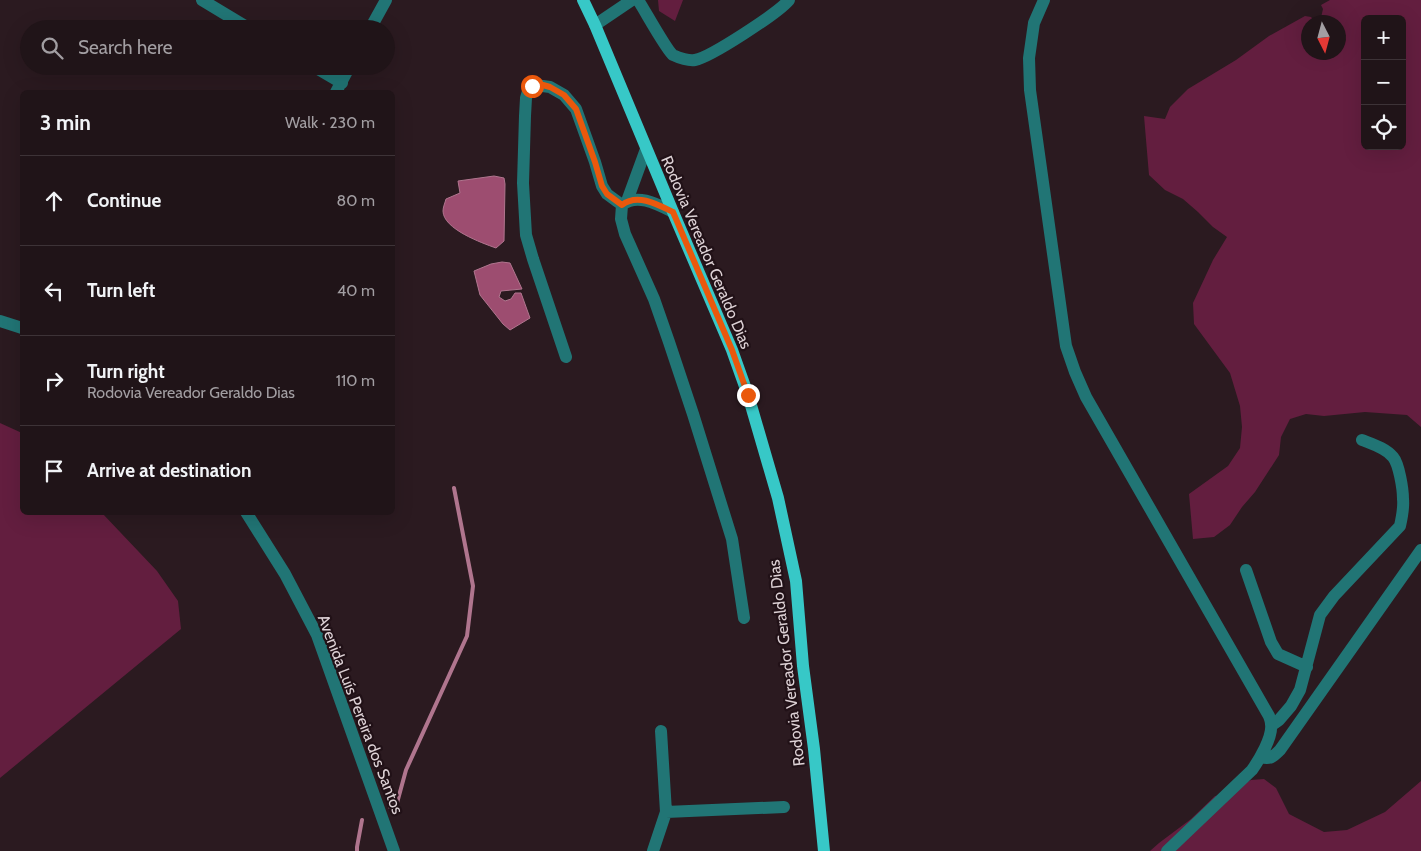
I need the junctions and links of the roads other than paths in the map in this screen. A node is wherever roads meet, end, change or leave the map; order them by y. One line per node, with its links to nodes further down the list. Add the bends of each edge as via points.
1 (202, 0): 8 (street)
2 (386, 0): 9 (street)
3 (583, 0): 10 (main road, Rodovia Vereador Geraldo Dias)
4 (632, 0): 10 (street)
5 (638, 0): 6 (street, via 671,54 695,60 757,25)
6 (789, 0)
7 (1044, 0): 26 (street, via 1034,23 1029,58 1030,90 1066,346 1086,397)
8 (235, 20)
9 (375, 20)
10 (595, 25): 14 (main road, Rodovia Vereador Geraldo Dias)
11 (324, 75): 13 (street)
12 (346, 75): 13 (street)
13 (339, 88)
14 (646, 149): 15 (street); 16 (main road, Rodovia Vereador Geraldo Dias)
15 (625, 203): 16 (street, via 651,201); 19 (street, via 607,194 602,186 576,109 564,95 550,87 529,88 523,183 526,235); 24 (street, via 621,220 625,234 654,299 732,539)
16 (673, 212): 33 (main road, Rodovia Vereador Geraldo Dias, via 732,350 778,498 796,581)
17 (0, 321): 18 (street)
18 (20, 327)
19 (566, 357)
20 (1362, 440): 25 (street, via 1393,456 1398,467 1404,499 1400,526 1320,615)
21 (248, 515): 31 (street, Avenida Luís Pereira dos Santos, via 318,634)
22 (1421, 550): 28 (street, via 1280,750 1268,760)
23 (1246, 570): 25 (street, via 1278,654)
24 (744, 618)
25 (1307, 667): 26 (street, via 1291,706)
26 (1272, 726): 28 (street)
27 (660, 730): 30 (street)
28 (1261, 757): 34 (street, via 1252,770)
29 (784, 807): 30 (street)
30 (666, 812): 32 (street)
31 (394, 851)
32 (653, 851)
33 (824, 851)
34 (1167, 851)

